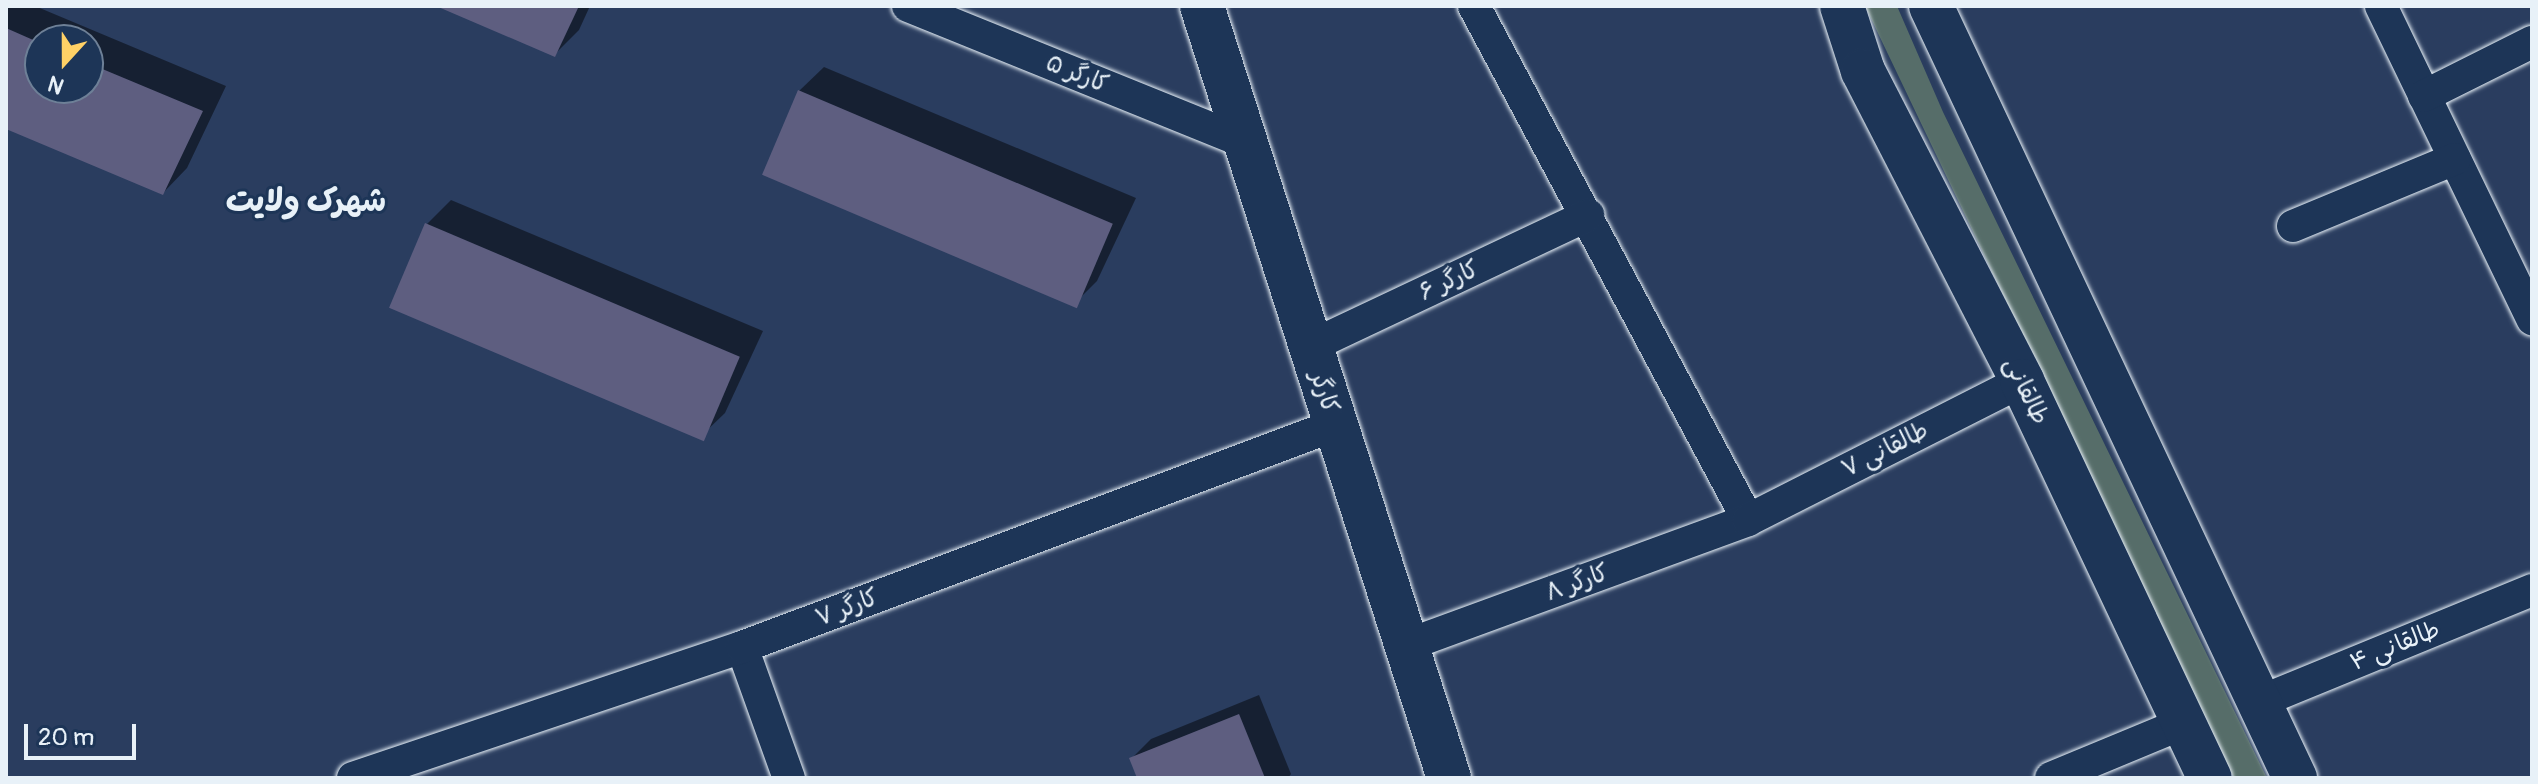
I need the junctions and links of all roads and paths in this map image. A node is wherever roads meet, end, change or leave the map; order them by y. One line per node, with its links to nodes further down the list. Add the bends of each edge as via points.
1 (908, 6): 9 (street, کارگر ۵)
2 (1474, 6): 11 (street)
3 (1842, 6): 16 (main road, طالقانی, via 1863,71)
4 (1931, 6): 22 (main road)
5 (2381, 6): 8 (street)
6 (1204, 7): 9 (main road, کارگر)
7 (2532, 42): 8 (street)
8 (2424, 96): 10 (street)
9 (1247, 143): 15 (main road, کارگر)
10 (2455, 159): 12 (street); 13 (street)
11 (1588, 215): 15 (street, کارگر ۶); 18 (street)
12 (2293, 226)
13 (2521, 264): 14 (street)
14 (2532, 319)
15 (1309, 347): 17 (main road, کارگر)
16 (2022, 381): 18 (street, طالقانی ۷); 23 (main road, طالقانی)
17 (1335, 425): 20 (main road, کارگر); 21 (street, کارگر ۷)
18 (1748, 520): 20 (street, کارگر ۸)
19 (2532, 590): 22 (street, طالقانی ۴)
20 (1407, 645): 26 (main road, کارگر)
21 (742, 647): 24 (street, کارگر ۷); 25 (street)
22 (2259, 702): 29 (main road)
23 (2184, 723): 27 (street); 28 (main road, طالقانی)
24 (353, 778)
25 (789, 778)
26 (1449, 778)
27 (2051, 778)
28 (2210, 778)
29 (2295, 778)

